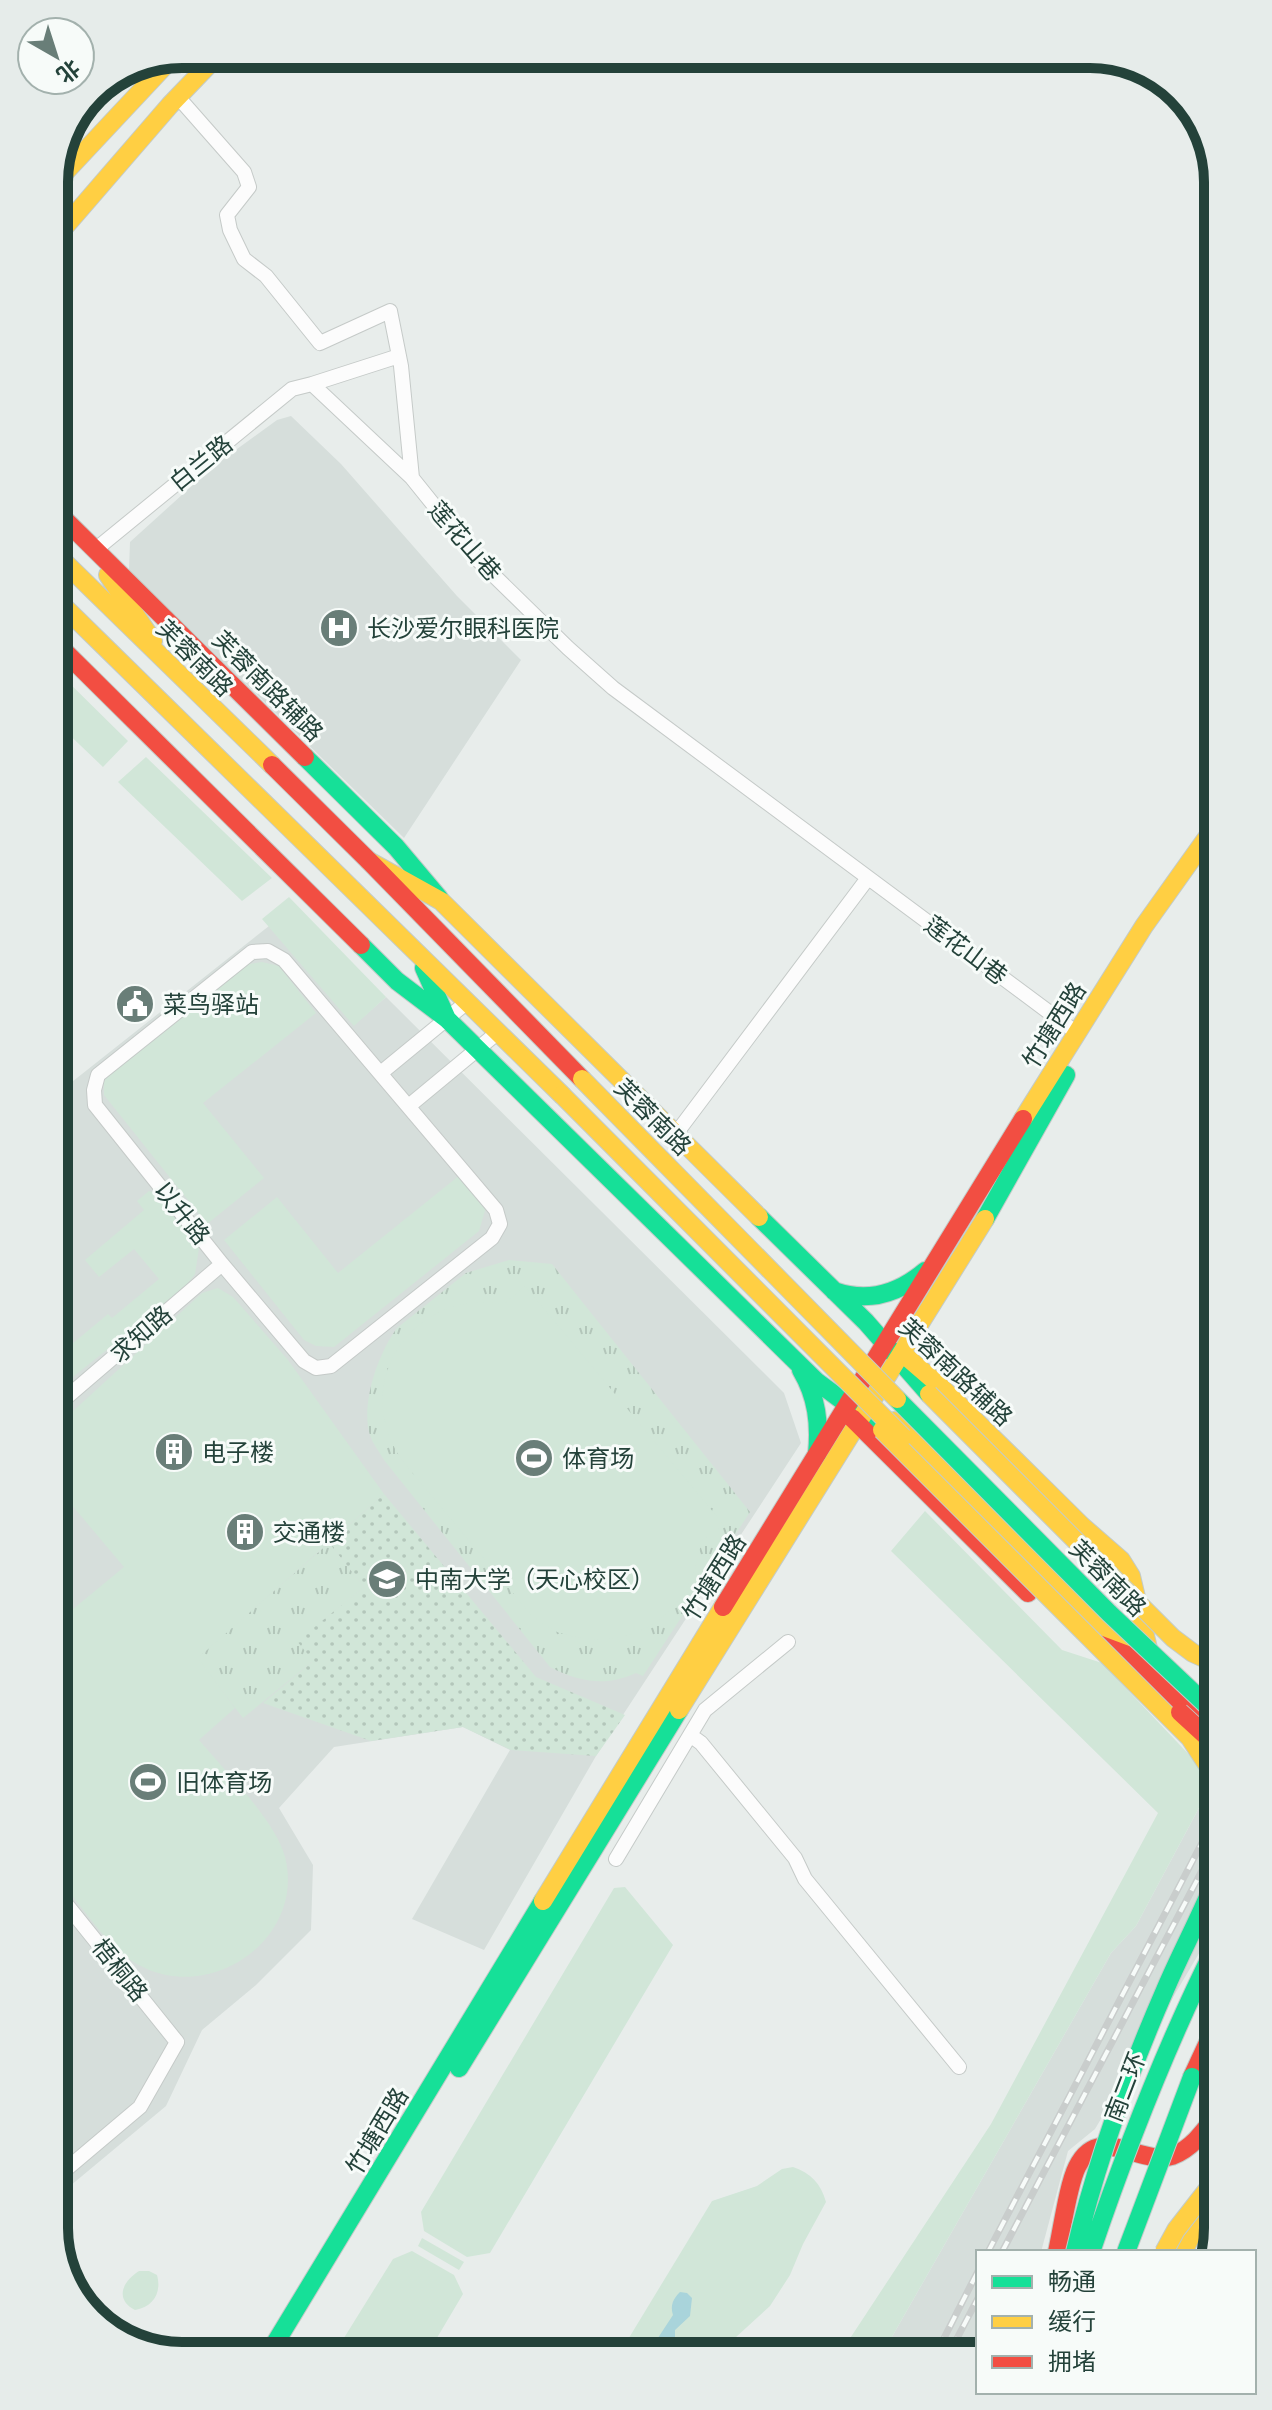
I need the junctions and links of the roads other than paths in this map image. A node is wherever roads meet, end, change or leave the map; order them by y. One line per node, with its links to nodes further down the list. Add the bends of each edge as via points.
1 (206, 68): 3 (main road)
2 (161, 70): 4 (main road)
3 (178, 97): 5 (main road); 6 (street, 莲花山巷, via 244,172 249,187 227,215 244,259 266,276 320,343 390,311)
4 (69, 168)
5 (68, 223)
6 (399, 356): 7 (street, 白兰路); 8 (street, 莲花山巷)
7 (312, 384): 8 (street); 10 (street, 白兰路, via 292,389)
8 (412, 478): 18 (street, 莲花山巷, via 478,560 613,688)
9 (68, 523): 10 (main road, 芙蓉南路辅路)
10 (89, 544): 14 (main road); 19 (main road, 芙蓉南路辅路, via 396,847)
11 (68, 566): 14 (main road, 芙蓉南路)
12 (68, 611): 20 (main road, 芙蓉南路)
13 (68, 655): 22 (main road, via 397,981)
14 (171, 667): 16 (main road, 芙蓉南路)
15 (1204, 842): 24 (main road, 竹塘西路)
16 (369, 861): 19 (main road); 44 (main road, 芙蓉南路, bridge, via 1109,1613)
17 (1204, 862): 34 (main road, 竹塘西路, via 1064,1078 924,1321)
18 (868, 878): 24 (street, 莲花山巷); 28 (street)
19 (441, 901): 28 (main road)
20 (419, 956): 21 (main road, 芙蓉南路); 22 (main road)
21 (466, 1003): 22 (street); 23 (main road, 芙蓉南路)
22 (447, 1019): 25 (main road); 26 (street)
23 (497, 1033): 25 (street); 47 (main road, 芙蓉南路, bridge, via 1106,1643)
24 (1077, 1033): 29 (main road, 竹塘西路)
25 (478, 1049): 27 (street); 33 (main road)
26 (382, 1072): 27 (street, 以升路); 30 (street, 以升路, via 284,960 268,951 252,952 98,1075 95,1105)
27 (410, 1105): 30 (street, 以升路, via 496,1210 500,1224 492,1238 331,1366 316,1368 304,1361)
28 (675, 1135): 31 (main road)
29 (936, 1260): 31 (main road, via 891,1294 857,1298); 32 (main road, 竹塘西路)
30 (222, 1264): 36 (street, 求知路)
31 (834, 1291): 32 (main road)
32 (884, 1346): 34 (main road); 35 (main road, 芙蓉南路辅路); 37 (main road, 竹塘西路)
33 (791, 1357): 37 (main road); 39 (main road, via 815,1400)
34 (907, 1360): 35 (main road, 竹塘西路); 42 (main road, bridge, via 929,1394 1173,1638); 43 (main road, 芙蓉南路辅路, via 1121,1560 1131,1576)
35 (889, 1377): 38 (main road, 竹塘西路); 43 (main road, 芙蓉南路辅路, via 913,1425)
36 (68, 1396)
37 (848, 1405): 38 (main road); 39 (main road, 竹塘西路)
38 (869, 1423): 39 (main road, 竹塘西路); 41 (main road, via 908,1432); 41 (main road, via 1066,1631); 49 (main road, bridge, via 1190,1738)
39 (822, 1466): 66 (main road, 竹塘西路, via 520,1938); 67 (main road, 竹塘西路, via 745,1602)
40 (788, 1642): 48 (street, via 705,1710)
41 (1130, 1656): 46 (main road)
42 (1204, 1658)
43 (1152, 1665): 45 (main road, 芙蓉南路辅路)
44 (1204, 1703)
45 (1204, 1713)
46 (1204, 1725)
47 (1204, 1734)
48 (690, 1735): 50 (street); 55 (street, via 795,1858 805,1879)
49 (1204, 1760)
50 (616, 1859)
51 (1204, 1905): 61 (main road, bridge, via 1115,2112)
52 (68, 1906): 57 (street, 梧桐路, via 177,2042 140,2107)
53 (1204, 1971): 62 (main road, 南二环, bridge, via 1162,2058)
54 (1204, 2051): 63 (main road, bridge)
55 (959, 2067)
56 (1204, 2129): 60 (main road, via 1169,2157 1153,2158 1111,2145 1084,2156)
57 (68, 2168)
58 (1204, 2194): 64 (main road, bridge)
59 (1204, 2211): 65 (main road)
60 (1057, 2250)
61 (1075, 2250)
62 (1092, 2250)
63 (1127, 2250)
64 (1165, 2250)
65 (1184, 2250)
66 (276, 2342)
67 (292, 2342)

